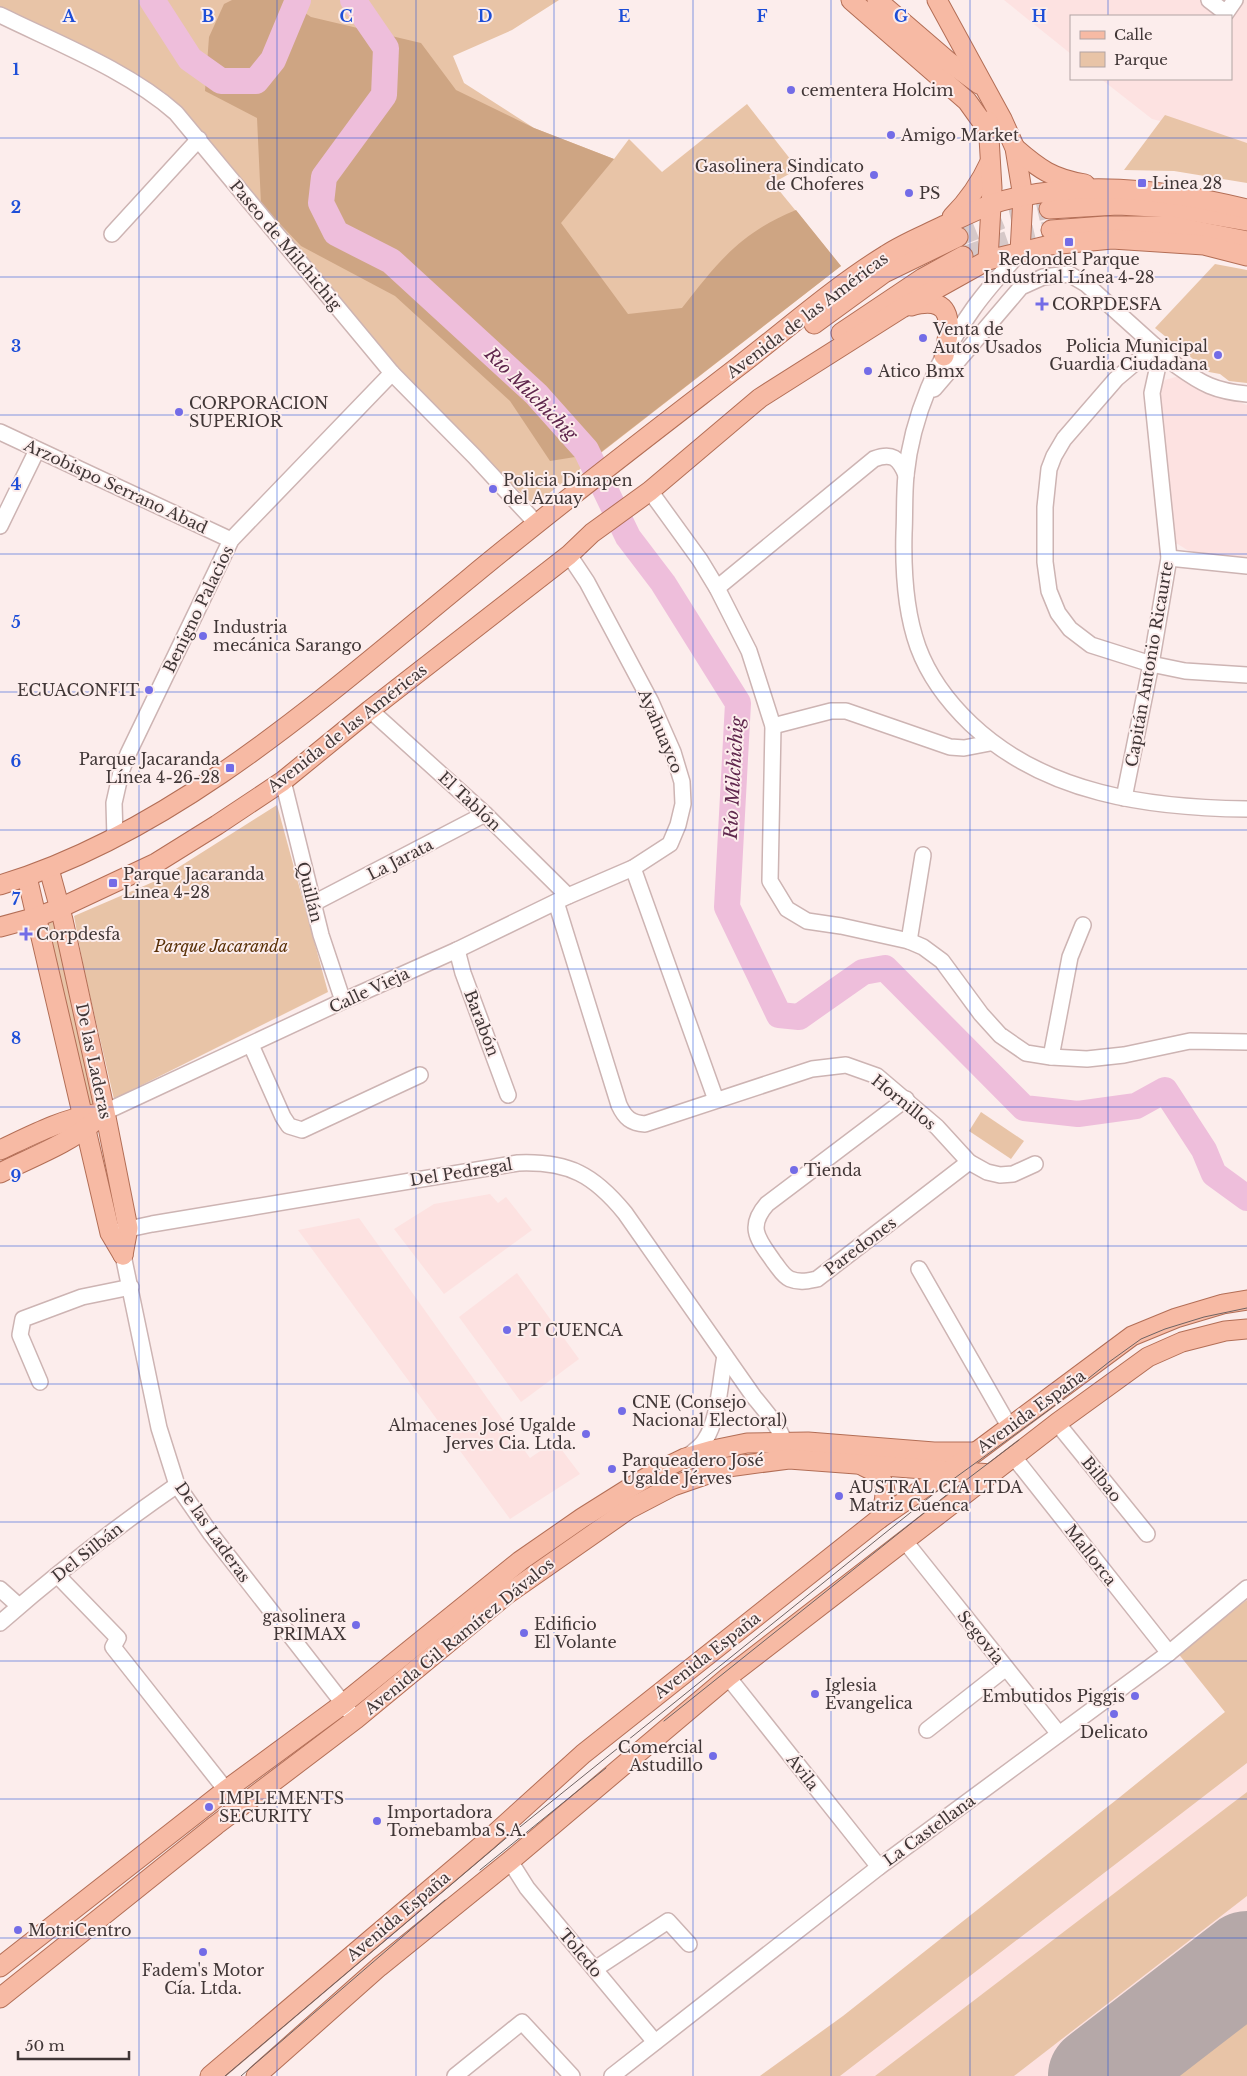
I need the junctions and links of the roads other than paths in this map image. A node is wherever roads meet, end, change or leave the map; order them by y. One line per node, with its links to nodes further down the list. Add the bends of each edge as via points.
1 (851, 0): 8 (main road, via 967,101)
2 (877, 0): 7 (main road)
3 (937, 0): 7 (main road)
4 (1209, 0): 5 (street, via 1226,13)
5 (1235, 0)
6 (0, 15): 9 (street, Paseo de Milchichig, via 145,89 176,113)
7 (984, 88): 8 (main road); 10 (main road)
8 (990, 133): 11 (main road)
9 (199, 139): 20 (street); 30 (street, Paseo de Milchichig)
10 (1015, 148): 12 (main road, via 1039,169 1070,182); 13 (main road)
11 (991, 158): 14 (main road); 19 (main road)
12 (1109, 188): 13 (main road, Avenida de las Américas); 16 (main road, Avenida de las Américas, via 1201,198)
13 (1023, 197): 14 (main road, Avenida de las Américas); 22 (main road)
14 (991, 205): 19 (main road, Avenida de las Américas); 25 (main road)
15 (1050, 209): 17 (main road, via 1118,205 1171,208)
16 (1247, 209)
17 (1247, 221)
18 (1051, 230): 21 (main road, via 1172,226)
19 (951, 232): 37 (main road, Avenida de las Américas, via 902,245 855,276)
20 (112, 234)
21 (1247, 241)
22 (1020, 252): 24 (main road, Avenida de las Américas, via 1050,245 1112,239 1204,245); 25 (main road, Avenida de las Américas); 26 (street)
23 (963, 256): 36 (main road, Avenida de las Américas, via 863,316 683,452)
24 (1247, 256)
25 (988, 260): 26 (street, via 986,280); 27 (main road, Avenida de las Américas)
26 (978, 302): 29 (street)
27 (902, 308): 29 (main road, via 924,302 943,308 948,326); 36 (main road, Avenida de las Américas, via 760,398)
28 (1158, 349): 31 (street, via 1204,385); 32 (street, via 1086,284 1068,274 1042,277 1020,287); 41 (street, Capitán Antonio Ricaurte, via 1152,393); 44 (street, via 1116,379 1064,439 1050,470 1045,507 1045,562 1049,591 1058,613 1070,629 1091,645)
29 (944, 356): 32 (street)
30 (392, 373): 37 (street, Paseo de Milchichig); 39 (street, Benigno Palacios)
31 (1247, 394)
32 (924, 401): 35 (street)
33 (0, 432): 34 (street, Arzobispo Serrano Abad)
34 (37, 450): 38 (street); 39 (street, Arzobispo Serrano Abad)
35 (906, 475): 43 (street, via 891,456 874,459); 48 (street, via 904,568 909,617 918,648 932,678 951,706)
36 (656, 485): 40 (main road, Avenida de las Américas, via 592,533); 43 (street)
37 (536, 523): 53 (main road, Avenida de las Américas, via 334,689 230,768)
38 (0, 526)
39 (232, 540): 53 (street, Benigno Palacios, via 128,754 114,803)
40 (569, 555): 46 (main road, Avenida de las Américas); 55 (street, Ayahuayco, via 587,582 651,702 682,782 683,804 670,844)
41 (1169, 558): 42 (street); 44 (street, Capitán Antonio Ricaurte)
42 (1247, 566)
43 (716, 588): 47 (street, via 749,651)
44 (1151, 664): 45 (street, via 1185,671); 50 (street, Capitán Antonio Ricaurte)
45 (1247, 675)
46 (370, 710): 49 (main road, Avenida de las Américas); 52 (street, El Tablón)
47 (773, 726): 48 (street, via 830,710 846,711 950,747 964,748); 65 (street, via 770,881 787,909 807,921)
48 (990, 742): 50 (street, via 1020,762 1070,784)
49 (283, 781): 60 (street, Quillán); 61 (main road, Avenida de las Américas, via 156,863)
50 (1124, 798): 51 (street, via 1195,808)
51 (1247, 809)
52 (485, 814): 59 (street, El Tablón); 60 (street, La Jarata)
53 (115, 838): 56 (main road, Avenida de las Américas)
54 (923, 855): 65 (street)
55 (633, 868): 59 (street, Calle Vieja); 74 (street)
56 (49, 869): 57 (main road, Avenida de las Américas); 61 (main road, De las Laderas)
57 (27, 877): 58 (main road, Avenida de las Américas); 62 (main road, De las Laderas)
58 (0, 885)
59 (562, 899): 66 (street, Calle Vieja); 77 (street, El Tablón, via 619,1105 628,1120)
60 (314, 903): 67 (street, Quillán)
61 (60, 908): 62 (main road, Avenida de las Américas); 75 (main road, De las Laderas)
62 (37, 917): 64 (main road, Avenida de las Américas); 76 (main road, De las Laderas)
63 (1083, 925): 70 (street, via 1070,957)
64 (0, 927)
65 (909, 941): 70 (street, via 942,961 1000,1035 1026,1053)
66 (457, 950): 67 (street, Calle Vieja); 72 (street, Barabón)
67 (343, 1001): 69 (street, Calle Vieja)
68 (1247, 1042): 70 (street, via 1190,1041 1124,1055 1086,1059)
69 (251, 1045): 71 (street, via 283,1117 289,1126 302,1130); 75 (street, Calle Vieja)
70 (1051, 1057)
71 (420, 1075)
72 (508, 1095)
73 (906, 1098): 74 (street, Hornillos, via 877,1076 846,1065 812,1069); 79 (street, Hornillos); 79 (street, Paredones, via 760,1211 756,1235 782,1273 803,1282 817,1279)
74 (716, 1100): 77 (street, Hornillos)
75 (105, 1112): 76 (main road, Calle Vieja); 82 (main road, De las Laderas)
76 (84, 1122): 78 (main road, Calle Vieja); 81 (main road, Calle Vieja); 83 (main road, De las Laderas)
77 (645, 1124)
78 (0, 1150)
79 (969, 1162): 80 (street, Hornillos, via 1000,1175 1019,1173)
80 (1035, 1164)
81 (0, 1173)
82 (128, 1228): 83 (street, Del Pedregal); 84 (main road, De las Laderas); 89 (street, Del Pedregal, via 518,1163 556,1164 578,1172 608,1193)
83 (110, 1233): 84 (main road, De las Laderas)
84 (123, 1255): 86 (street, De las Laderas)
85 (919, 1270): 92 (street)
86 (130, 1287): 90 (street, via 82,1297 23,1319 20,1335); 100 (street, De las Laderas, via 159,1428)
87 (1247, 1300): 92 (main road, Avenida España, via 1176,1318 1132,1336)
88 (1247, 1329): 91 (main road, Avenida España, via 1182,1342 1148,1357)
89 (725, 1356): 93 (street, Del Pedregal, via 770,1417); 96 (street, via 709,1431 699,1448)
90 (40, 1382)
91 (1057, 1423): 95 (main road, Avenida España); 102 (street, Bilbao)
92 (1009, 1426): 94 (main road, Avenida España)
93 (787, 1451): 94 (main road, Avenida Gil Ramírez Dávalos, via 858,1445); 96 (main road, Avenida Gil Ramírez Dávalos, via 730,1446); 97 (main road, Avenida Gil Ramírez Dávalos); 108 (main road, Avenida Gil Ramírez Dávalos, via 728,1466 673,1486 612,1520 531,1577)
94 (976, 1452): 98 (main road, Avenida España)
95 (1013, 1456): 99 (main road, Avenida España); 110 (street, Mallorca)
96 (685, 1458): 108 (main road, Avenida Gil Ramírez Dávalos, via 652,1474 520,1561)
97 (860, 1465): 98 (main road, Avenida Gil Ramírez Dávalos); 101 (main road, via 875,1471 885,1487)
98 (948, 1471): 99 (main road, Avenida Gil Ramírez Dávalos); 101 (main road, Avenida España)
99 (991, 1474): 103 (main road, Avenida España)
100 (177, 1485): 104 (street, Del Silbán); 113 (street, De las Laderas, via 211,1534)
101 (879, 1519): 125 (main road, Avenida España, via 583,1754 488,1840)
102 (1147, 1534)
103 (904, 1540): 111 (street, Segovia); 112 (main road, Avenida España)
104 (57, 1575): 107 (street, Del Silbán); 117 (street, via 118,1638 114,1647)
105 (0, 1588): 107 (street)
106 (1247, 1588): 110 (street, La Castellana)
107 (20, 1606): 109 (street, Del Silbán)
108 (475, 1608): 113 (main road, Avenida Gil Ramírez Dávalos); 114 (main road, Avenida Gil Ramírez Dávalos)
109 (0, 1623)
110 (1169, 1653): 116 (street, La Castellana)
111 (1006, 1668): 115 (street); 116 (street, Segovia)
112 (728, 1677): 118 (main road, Avenida España); 119 (street, Ávila)
113 (343, 1704): 114 (street, De las Laderas); 117 (main road, Avenida Gil Ramírez Dávalos)
114 (356, 1719): 123 (main road, Avenida Gil Ramírez Dávalos, via 216,1825)
115 (927, 1730)
116 (1059, 1734): 119 (street, La Castellana)
117 (226, 1790): 121 (main road, Avenida Gil Ramírez Dávalos)
118 (510, 1861): 122 (street, Toledo, via 527,1888); 126 (main road, Avenida España, via 379,1967)
119 (878, 1867): 124 (street, La Castellana)
120 (689, 1944): 122 (street, via 668,1921)
121 (0, 1968)
122 (595, 1969): 124 (street, Toledo)
123 (0, 1998)
124 (655, 2042): 129 (street, La Castellana)
125 (210, 2076)
126 (256, 2076)
127 (455, 2076): 128 (street, via 522,2022)
128 (572, 2076)
129 (612, 2076)

